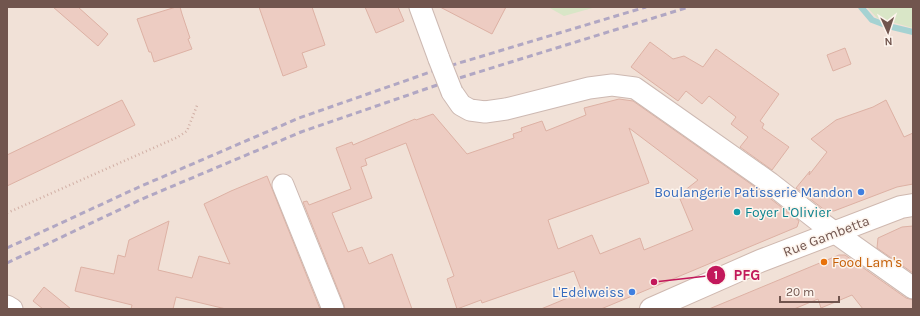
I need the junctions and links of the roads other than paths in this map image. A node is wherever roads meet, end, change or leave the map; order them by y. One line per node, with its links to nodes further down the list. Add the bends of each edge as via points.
1 (420, 7): 4 (street, bridge, via 452,92 461,105 470,110 506,110 590,88 612,85 635,88 770,183)
2 (283, 185): 8 (street)
3 (913, 205): 4 (main road, Rue Gambetta)
4 (834, 232): 5 (street); 9 (main road, Rue Gambetta)
5 (913, 288)
6 (7, 306): 7 (street)
7 (12, 309)
8 (333, 309)
9 (651, 309)

